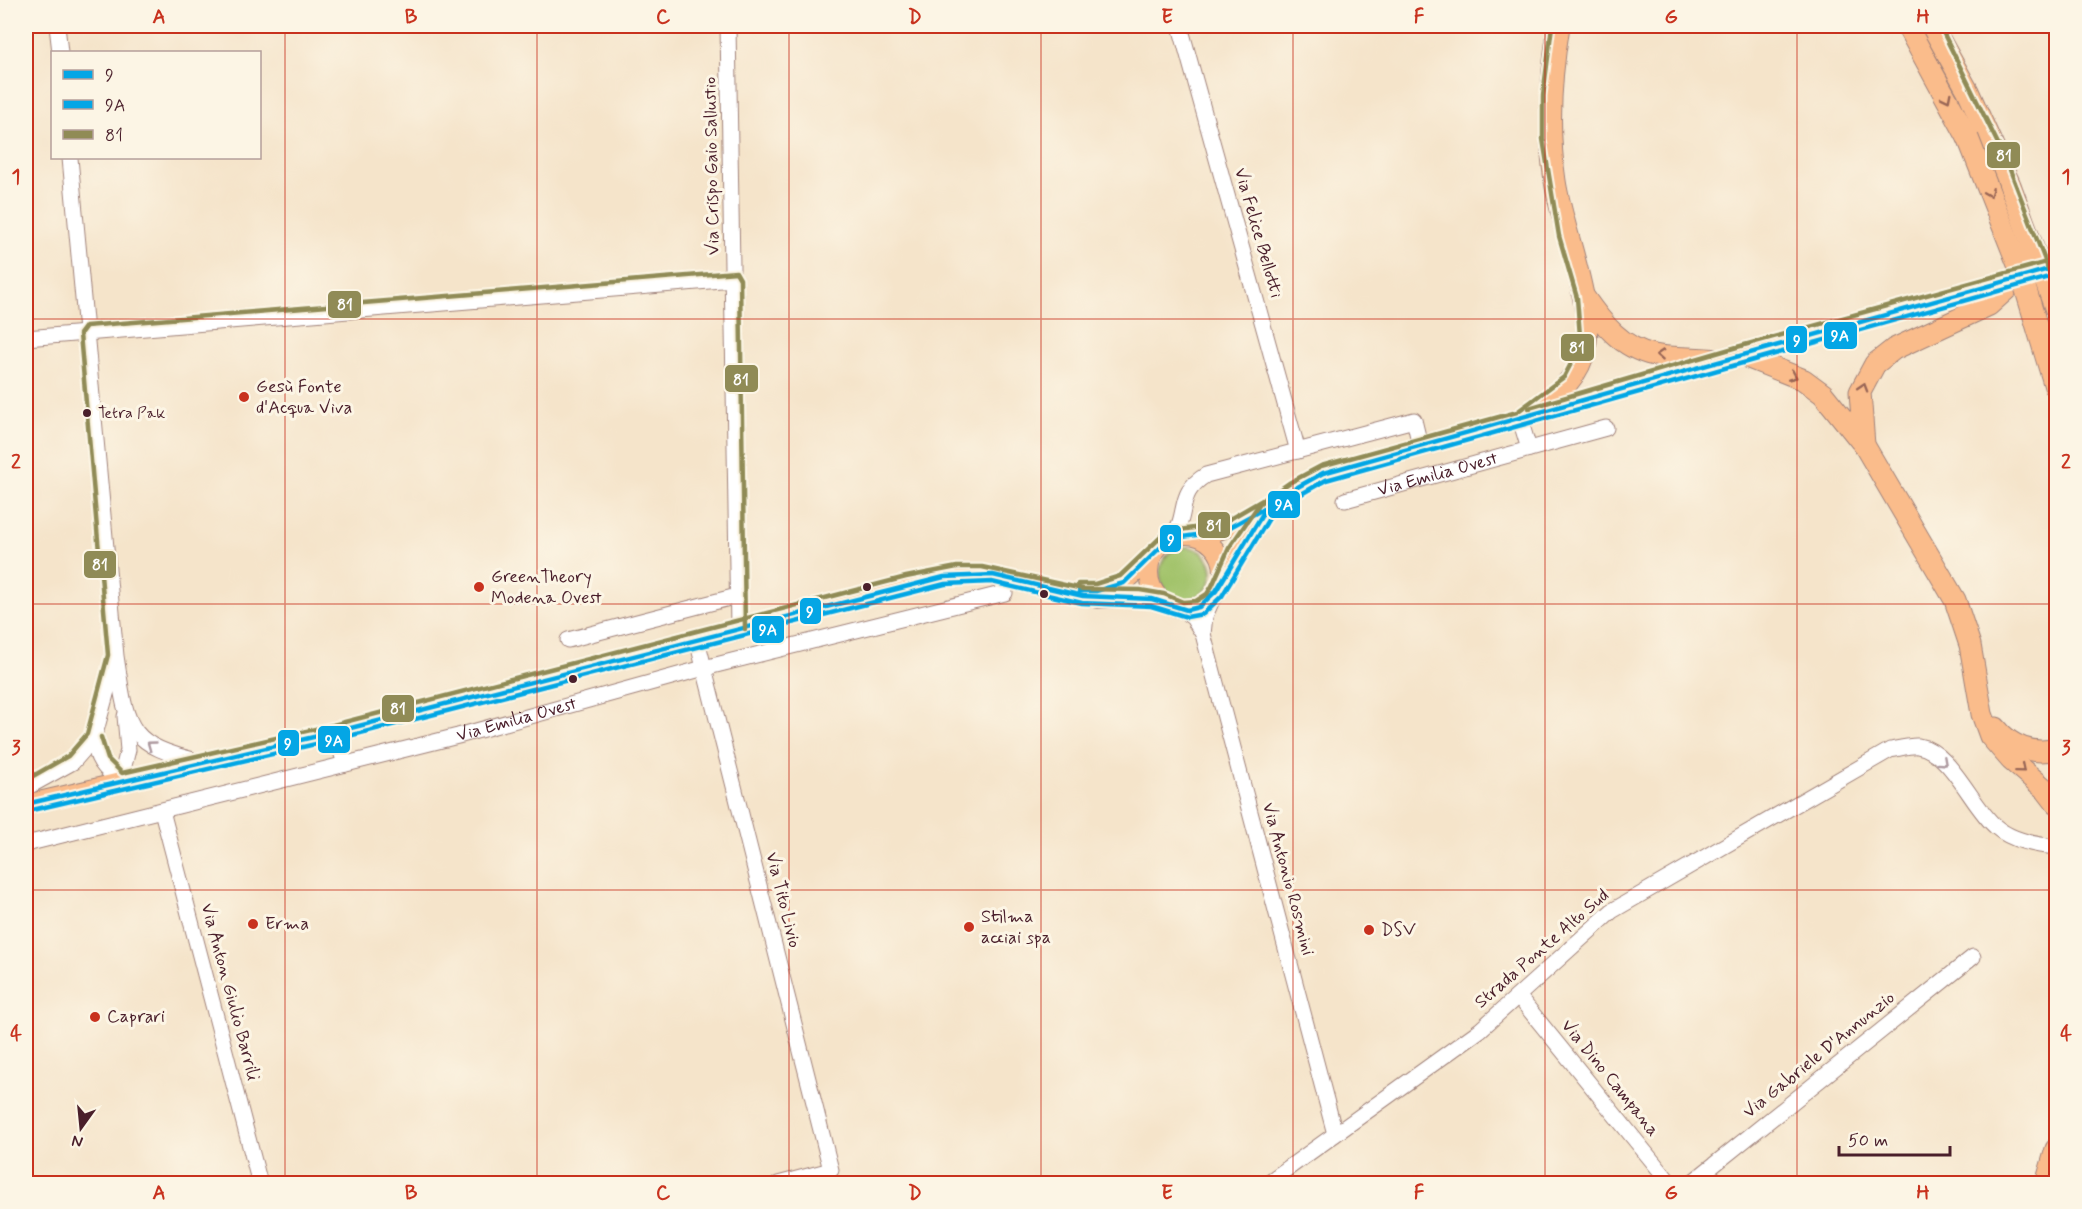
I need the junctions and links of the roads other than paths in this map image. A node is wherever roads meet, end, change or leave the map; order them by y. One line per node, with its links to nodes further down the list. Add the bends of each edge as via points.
1 (57, 26): 8 (street)
2 (728, 26): 14 (street, Via Crispo Gaio Sallustio)
3 (1180, 26): 27 (street, Via Felice Bellotti)
4 (1559, 26): 15 (highway, via 1551,87 1550,138 1566,235)
5 (1908, 26): 10 (highway, one-way to 10)
6 (1932, 26): 9 (highway)
7 (1950, 26): 9 (highway)
8 (60, 51)
9 (1968, 91): 10 (highway)
10 (1977, 135): 16 (highway, bridge, via 2010,185); 21 (highway, one-way to 21, bridge)
11 (70, 159): 17 (street)
12 (2056, 267): 13 (main road, Via Emilia Ovest)
13 (2021, 276): 19 (main road, Via Emilia Ovest); 24 (highway, one-way to 13, via 1860,392 1875,364 1894,349 1989,305)
14 (733, 279): 17 (street); 37 (street, Via Crispo Gaio Sallustio)
15 (1584, 297): 20 (highway, one-way to 15, via 1655,356 1633,348 1615,336); 22 (highway, via 1588,336 1570,382)
16 (2056, 310)
17 (87, 333): 18 (street); 45 (street)
18 (26, 338)
19 (1739, 354): 20 (main road, Via Emilia Ovest); 24 (highway, one-way to 24, via 1804,380 1823,394)
20 (1718, 360): 22 (main road, Via Emilia Ovest)
21 (2056, 390)
22 (1520, 419): 25 (main road, Via Emilia Ovest); 26 (street)
23 (1606, 428): 26 (street, Via Emilia Ovest)
24 (1864, 445): 47 (highway, via 1955,600 1970,645)
25 (1420, 446): 27 (street, via 1414,420); 29 (main road, Via Emilia Ovest, via 1323,473)
26 (1529, 449): 28 (street, Via Emilia Ovest)
27 (1298, 451): 30 (street, via 1206,475 1187,490)
28 (1345, 500)
29 (1266, 508): 31 (main road, Via Emilia Ovest, via 1223,531); 34 (main road, Via Emilia Ovest, via 1245,536)
30 (1182, 518): 31 (street, via 1185,528); 32 (street)
31 (1195, 536): 32 (main road); 34 (main road, via 1218,553)
32 (1172, 538): 33 (main road, via 1158,547)
33 (1151, 559): 35 (main road, Via Emilia Ovest, via 1124,583 1096,591); 39 (main road, via 1149,582)
34 (1223, 579): 38 (main road)
35 (1062, 590): 39 (main road, Via Emilia Ovest, via 1098,599 1139,597); 41 (main road, Via Emilia Ovest, via 1004,577 958,574)
36 (1005, 593): 46 (street, Via Emilia Ovest)
37 (737, 596): 41 (street, Via Crispo Gaio Sallustio); 43 (street)
38 (1212, 600): 40 (main road, via 1198,608); 42 (street)
39 (1162, 601): 40 (main road)
40 (1182, 610): 42 (street, via 1193,618)
41 (738, 629): 44 (main road, Via Emilia Ovest)
42 (1203, 634): 63 (street, Via Antonio Rosmini)
43 (568, 640)
44 (697, 640): 46 (street, Via Tito Livio); 49 (main road, Via Emilia Ovest)
45 (116, 656): 48 (street); 50 (street)
46 (704, 668): 53 (street, Via Emilia Ovest); 66 (street, Via Tito Livio, via 831,1170)
47 (1980, 704): 51 (highway, via 1998,731 2017,746 2044,752); 56 (highway, one-way to 56, via 1990,736)
48 (124, 712): 52 (street, one-way to 48, via 154,748); 54 (street, via 128,750)
49 (335, 732): 52 (main road, Via Emilia Ovest); 53 (street)
50 (94, 738): 54 (street, via 95,753 104,769); 55 (street, via 73,762)
51 (2056, 749)
52 (205, 763): 54 (main road, Via Emilia Ovest)
53 (345, 764): 58 (street, Via Emilia Ovest)
54 (120, 781): 57 (main road, Via Emilia Ovest)
55 (26, 788)
56 (2056, 802)
57 (26, 804)
58 (162, 811): 59 (street, Via Emilia Ovest); 65 (street, Via Anton Giulio Barrili)
59 (26, 844)
60 (2056, 847): 62 (street, Strada Ponte Alto Sud, one-way to 60, via 1620,906 1890,750 1917,746 1930,752 1946,763 1997,828 2024,842)
61 (1973, 957): 69 (street, Via Gabriele D'Annunzio)
62 (1519, 997): 63 (street, Strada Ponte Alto Sud, via 1480,1030); 68 (street, Via Dino Campana)
63 (1335, 1134): 67 (street, Strada Ponte Alto Sud)
64 (2056, 1149): 70 (highway)
65 (260, 1184)
66 (778, 1184)
67 (1266, 1184)
68 (1671, 1184)
69 (1690, 1184)
70 (2046, 1184)

